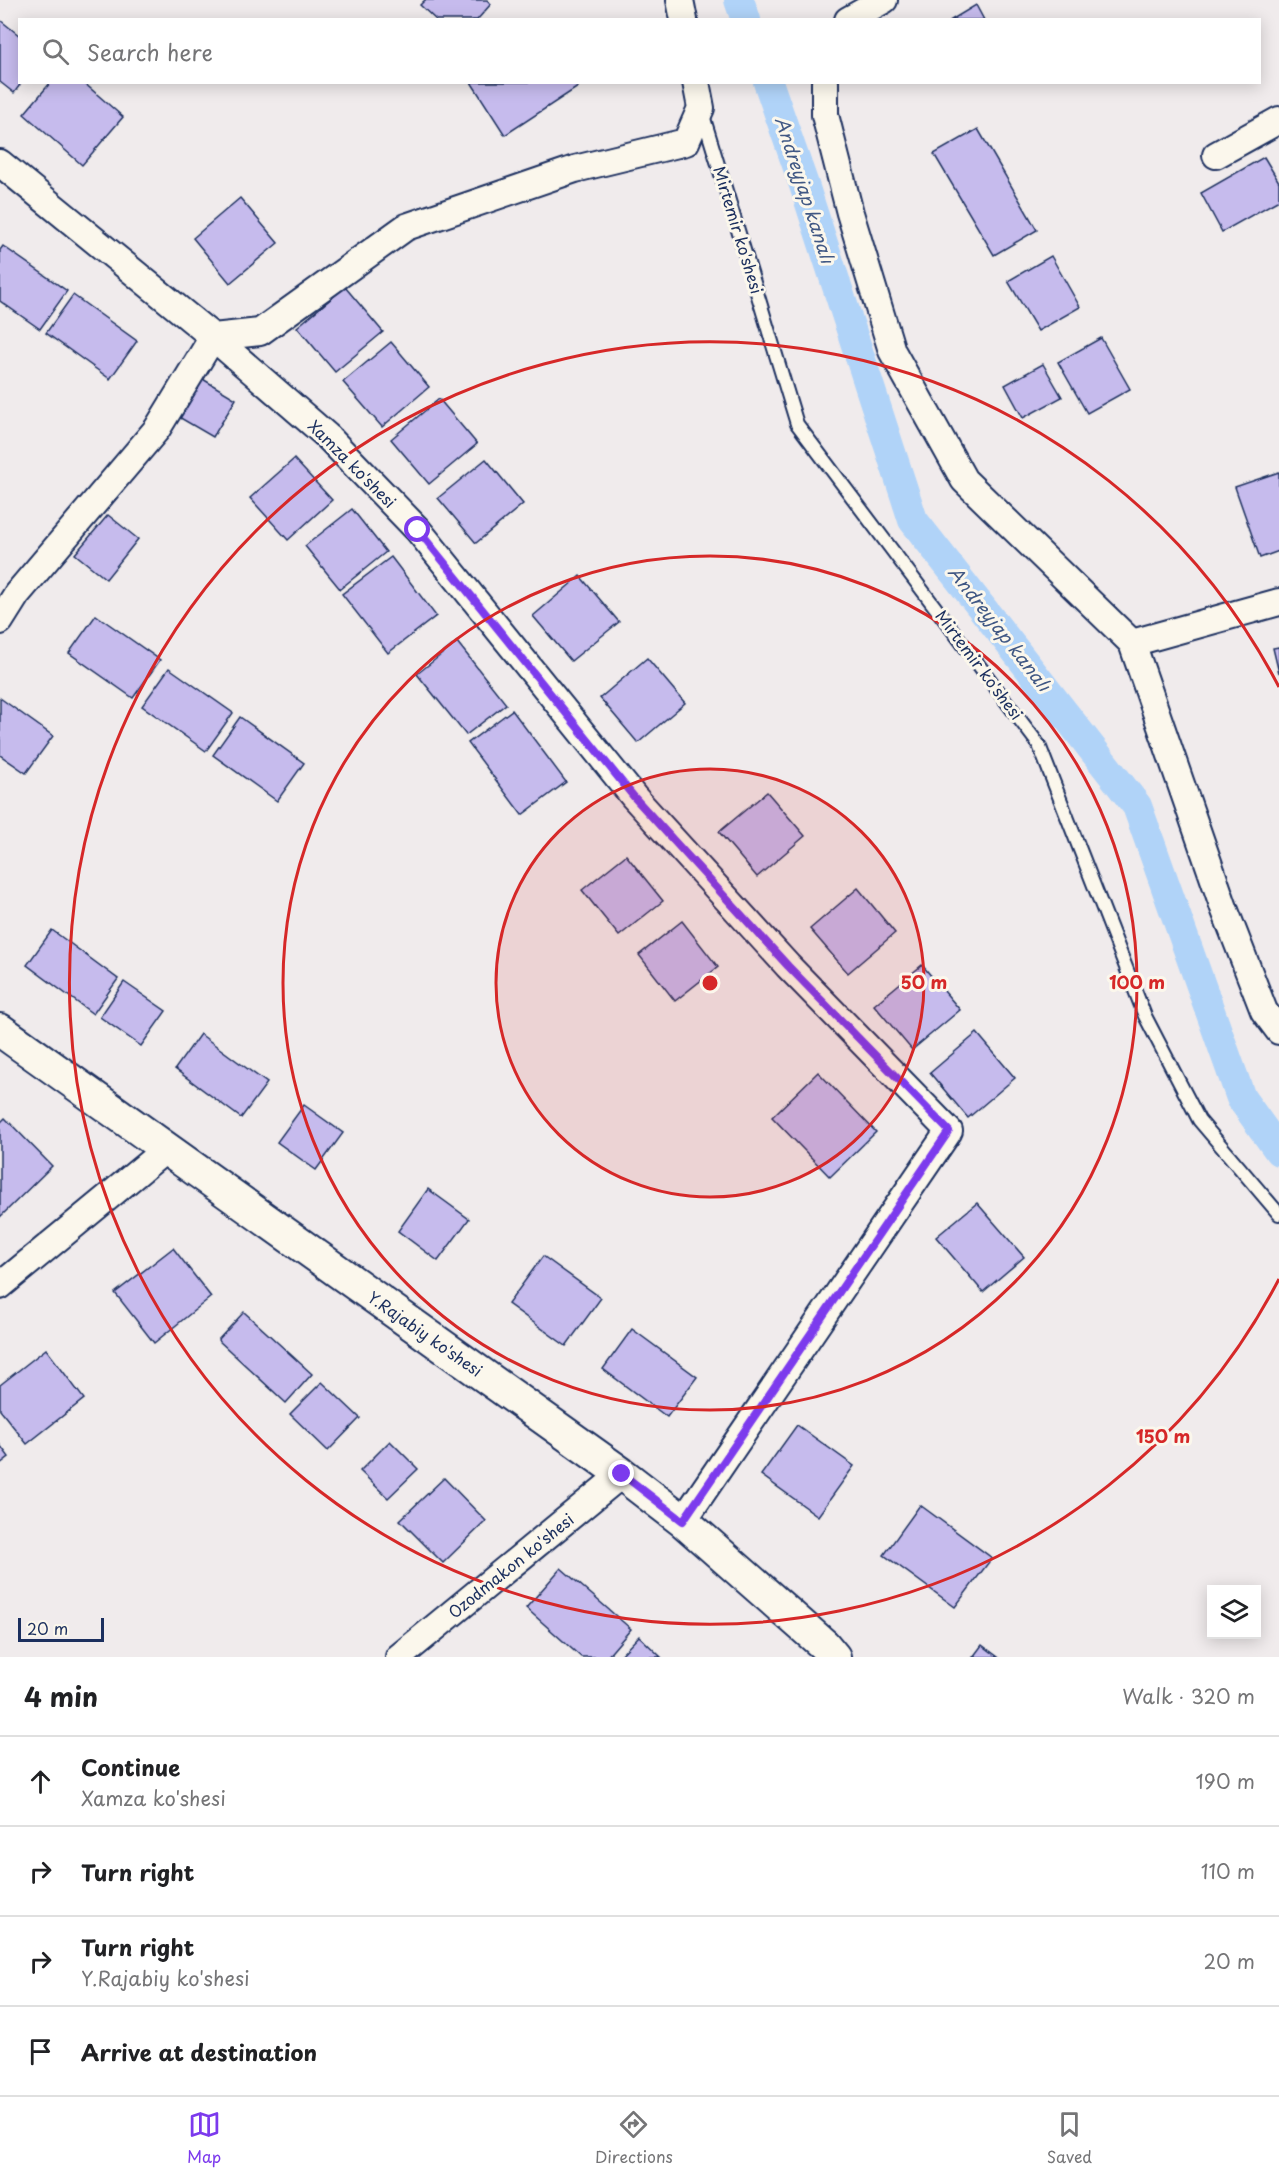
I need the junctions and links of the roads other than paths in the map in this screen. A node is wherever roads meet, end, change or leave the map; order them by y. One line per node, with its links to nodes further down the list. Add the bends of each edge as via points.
1 (680, 0): 3 (street)
2 (884, 0): 4 (street)
3 (684, 18)
4 (852, 18)
5 (696, 84): 7 (street, Mirtemir ko'shesi)
6 (825, 84): 14 (street, via 825,115 892,351 964,480)
7 (701, 108): 11 (street, via 686,142 575,169 406,227 260,332); 18 (lane, Mirtemir ko'shesi, via 797,424 1039,745 1145,1016 1199,1120)
8 (1279, 120): 9 (street)
9 (1216, 155)
10 (0, 163): 11 (street, Xamza ko'shesi)
11 (213, 337): 13 (street, via 157,429 17,594); 21 (street, Xamza ko'shesi, via 327,436 418,530 634,797 788,966 949,1131)
12 (1279, 602): 14 (street)
13 (0, 621)
14 (1132, 643): 16 (street, via 1224,908 1264,1011)
15 (0, 1030): 17 (street, Y.Rajabiy ko'shesi)
16 (1279, 1030)
17 (165, 1150): 19 (street); 20 (street, Y.Rajabiy ko'shesi)
18 (1279, 1214)
19 (0, 1286)
20 (622, 1474): 21 (street, Y.Rajabiy ko'shesi); 22 (street, Ozodmakon ko'shesi)
21 (683, 1521): 23 (street, Y.Rajabiy ko'shesi)
22 (399, 1657)
23 (834, 1657)

